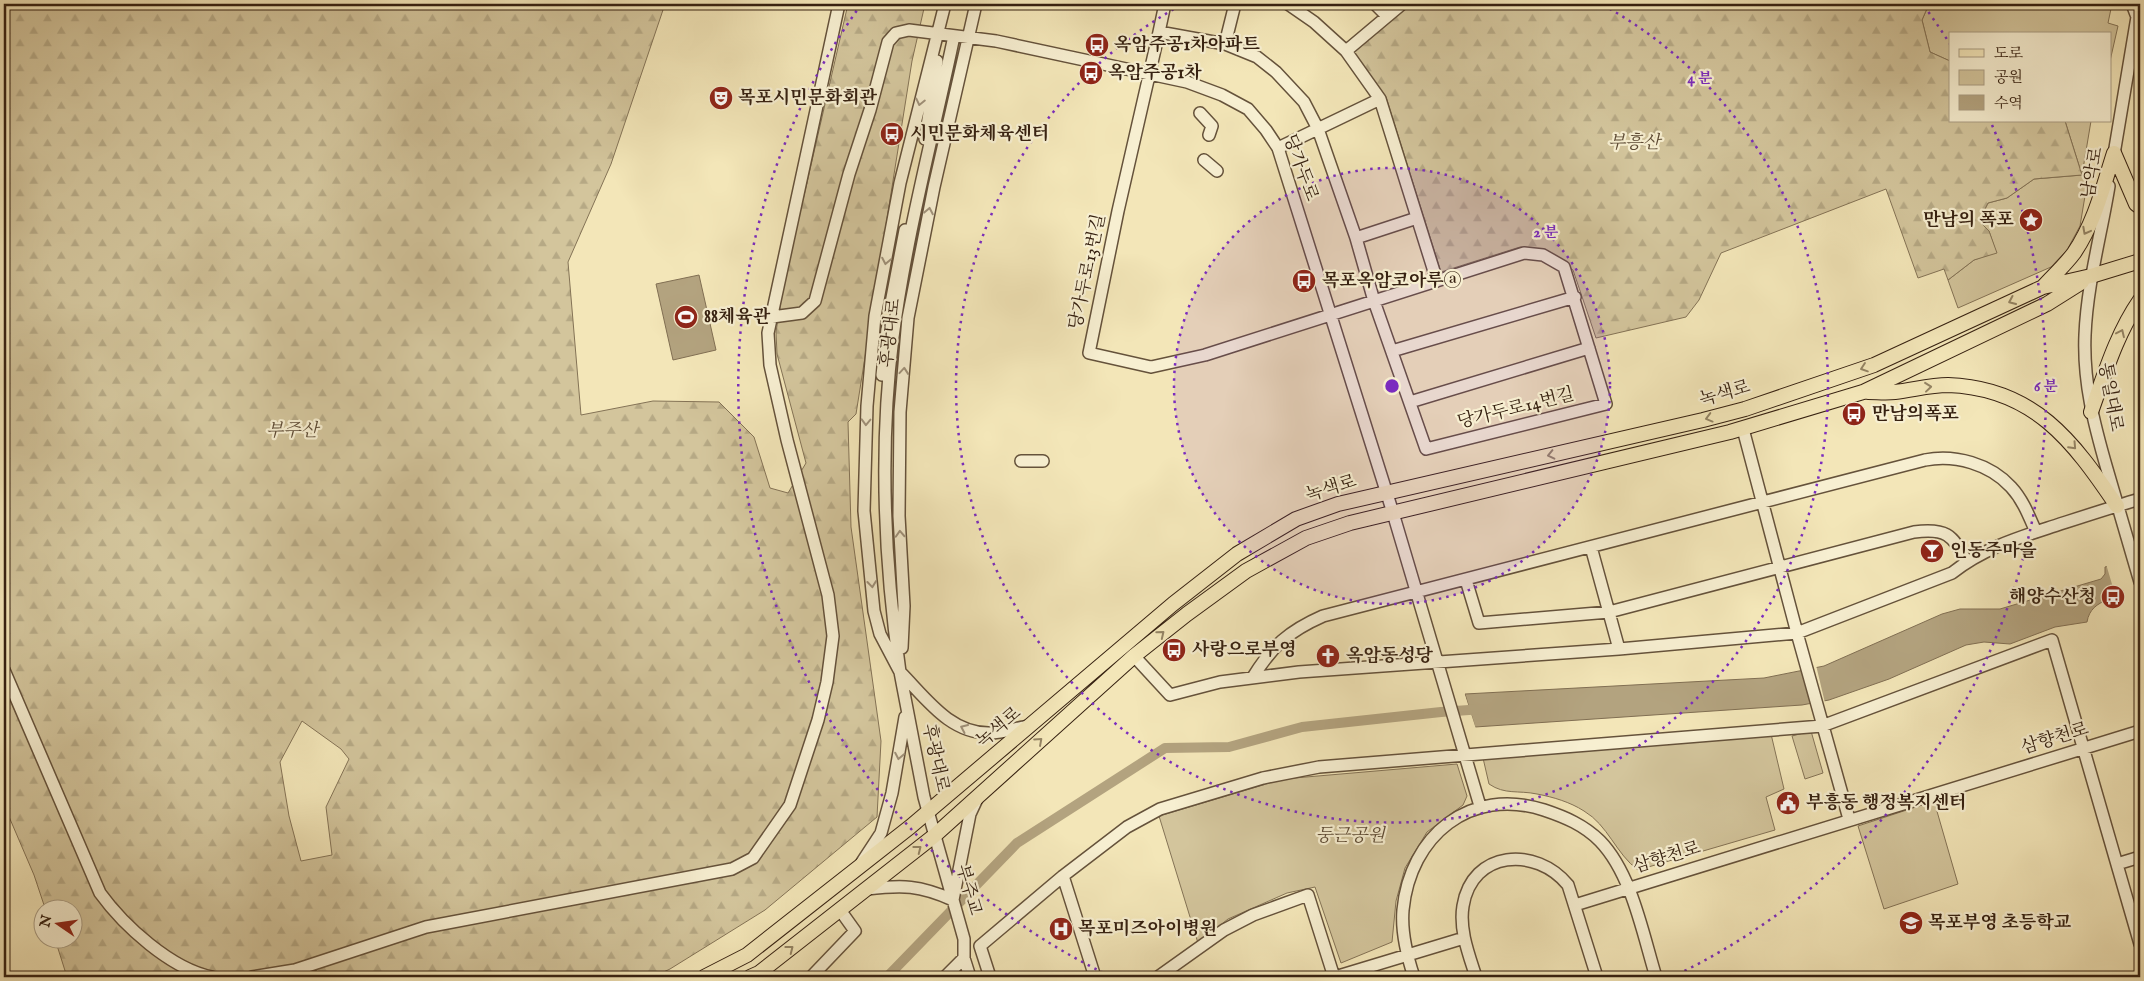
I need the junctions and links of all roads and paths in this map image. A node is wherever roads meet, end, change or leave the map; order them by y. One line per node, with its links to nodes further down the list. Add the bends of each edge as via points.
1 (839, 4): 38 (street)
2 (946, 4): 13 (street, 후광대로)
3 (976, 4): 15 (street, 후광대로)
4 (1165, 4): 12 (street)
5 (1235, 4): 16 (street)
6 (1288, 4): 17 (street)
7 (1375, 4): 11 (street)
8 (1402, 4): 11 (street)
9 (2132, 4): 10 (street, 남악로)
10 (2139, 14): 24 (street, 남악로)
11 (1387, 16): 17 (street)
12 (1159, 32): 16 (street); 18 (street)
13 (938, 34): 14 (street, 당가두로); 38 (street, 당가두로, via 909,30 896,33 888,42 848,174 815,301 802,312); 65 (street, 후광대로, one-way to 65, via 938,59 923,152 900,252 885,343 879,412 878,514 887,632)
14 (954, 36): 15 (street, 당가두로); 65 (street, 후광대로, via 909,246 894,336 885,423 885,514)
15 (968, 39): 18 (street, 당가두로, via 996,41); 65 (street, 후광대로, one-way to 15, via 904,606 899,516 900,412 908,318)
16 (1225, 44): 21 (street, via 1256,57 1276,72 1304,102)
17 (1346, 51): 19 (street)
18 (1149, 72): 23 (street, 당가두로, via 1196,85 1248,109); 37 (street, 당가두로13번길, via 1089,353 1151,367)
19 (1380, 99): 21 (street); 28 (street)
20 (1200, 113): 22 (street, via 1212,126)
21 (1318, 129): 23 (street); 29 (street)
22 (1209, 135)
23 (1278, 148): 37 (street, 당가두로)
24 (2114, 153): 27 (main road); 31 (street, 남악로); 33 (main road, one-way to 33, via 2095,214 2084,236 2073,254)
25 (1204, 160): 26 (street)
26 (1217, 171)
27 (2140, 208)
28 (1417, 218): 29 (street); 32 (street)
29 (1356, 238): 36 (street)
30 (2140, 260): 31 (main road, 녹색로)
31 (2091, 276): 33 (main road, 녹색로); 41 (main road, 녹색로, via 2047,304); 43 (street, 통일대로, via 2085,337)
32 (1437, 281): 34 (street, 당가두로14번길, via 1524,253 1543,255 1564,267); 36 (street, 당가두로14번길)
33 (2043, 287): 47 (main road, 녹색로, one-way to 47, via 1874,365 1745,408)
34 (1575, 297): 39 (street, 당가두로14번길); 40 (street)
35 (2140, 300): 43 (main road, one-way to 35, via 2113,350)
36 (1374, 301): 37 (street); 40 (street, 당가두로14번길)
37 (1329, 316): 47 (street, 당가두로)
38 (772, 317): 94 (street, via 768,333 770,365 828,595 833,636 818,720 790,805 770,836 753,858 732,869 426,927)
39 (1589, 348): 42 (street, 당가두로14번길); 42 (street, 당가두로14번길, via 1606,404 1426,449)
40 (1392, 352): 42 (street, 당가두로14번길)
41 (1863, 392): 44 (main road, 녹색로); 50 (main road, one-way to 50, via 1894,392 1947,385 1989,391 2012,400 2051,423 2063,435 2082,455)
42 (1410, 402)
43 (2091, 412): 50 (street, 통일대로)
44 (1743, 429): 49 (street); 51 (main road, 녹색로)
45 (1043, 460): 46 (street)
46 (1021, 461)
47 (1387, 493): 51 (street, 당가두로); 69 (main road, 녹색로, via 1338,504 1296,519 1237,554)
48 (2140, 499): 50 (street)
49 (1761, 503): 52 (street, via 1922,460 1947,458 1975,464 2004,480 2024,506); 53 (street); 55 (street)
50 (2117, 506): 52 (street); 57 (street, 통일대로)
51 (1393, 513): 58 (street, 당가두로); 62 (main road, 녹색로, one-way to 51, via 1246,571 1306,538)
52 (2036, 532): 54 (street, via 1992,547)
53 (1591, 547): 56 (street); 59 (street)
54 (1966, 561): 55 (street, via 1957,542 1943,533 1926,530); 60 (street, via 1952,573)
55 (1779, 567): 59 (street); 60 (street)
56 (1466, 580): 58 (street); 59 (street, via 1479,623)
57 (2140, 582)
58 (1417, 592): 63 (street, 당가두로); 66 (street, via 1323,616 1298,628 1274,647)
59 (1609, 612): 61 (street)
60 (1797, 636): 61 (street); 68 (street)
61 (1618, 649): 63 (street)
62 (1134, 656): 66 (street, via 1170,695); 73 (main road, 녹색로, one-way to 62)
63 (1438, 667): 66 (street, via 1299,672); 72 (street, 당가두로)
64 (4, 670): 95 (street, via 100,893 113,911 158,951 200,975)
65 (900, 672): 67 (street, 후광대로); 69 (street, one-way to 65, via 991,733 970,731 947,720)
66 (1253, 677)
67 (906, 708): 75 (street, 후광대로); 81 (street, one-way to 81, via 892,793 881,833)
68 (1821, 724): 71 (street, via 2052,640); 72 (street); 76 (street)
69 (1029, 726): 75 (main road, 녹색로)
70 (2140, 731): 71 (street, 삼향천로)
71 (2084, 748): 76 (street, 삼향천로); 80 (street)
72 (1464, 754): 74 (street, 당가두로); 82 (street, via 1292,771 1218,791 1160,809 1127,827)
73 (978, 797): 77 (main road, 녹색로); 85 (street, via 970,814)
74 (1480, 806): 83 (street, 삼향천로, via 1529,805 1571,820 1600,842); 92 (street, 삼향천로, via 1454,818 1442,828 1415,864 1408,881 1403,911)
75 (928, 810): 77 (street, 후광대로); 81 (main road, 녹색로)
76 (1849, 819): 83 (street, 삼향천로)
77 (934, 836): 78 (street, 후광대로); 84 (main road, 녹색로, one-way to 77)
78 (938, 850): 85 (street, 부주교)
79 (2140, 857): 80 (street)
80 (2117, 864): 90 (street)
81 (859, 867): 98 (main road, 녹색로, via 747,954)
82 (1063, 876): 91 (street); 104 (street)
83 (1629, 888): 86 (street); 110 (street)
84 (867, 889): 85 (street, via 921,888); 87 (main road, 녹색로)
85 (953, 900): 89 (street, 부주교)
86 (1575, 905): 88 (street, via 1568,885 1547,866 1527,859 1504,860 1481,872 1469,888 1462,907); 109 (street)
87 (840, 910): 99 (main road, 녹색로, one-way to 87); 100 (street, via 855,931)
88 (1464, 938): 92 (street); 108 (street)
89 (964, 939): 91 (street); 93 (street, 부주교)
90 (2140, 944)
91 (980, 946): 103 (street)
92 (1407, 956): 106 (street); 107 (street, 삼향천로)
93 (964, 958): 101 (street); 102 (street, 부주교)
94 (295, 970): 96 (street); 97 (street)
95 (212, 977)
96 (252, 977)
97 (314, 977)
98 (704, 977)
99 (750, 977)
100 (811, 977)
101 (945, 977)
102 (970, 977)
103 (990, 977)
104 (1095, 977)
105 (1158, 977): 106 (street, via 1224,930 1253,915 1308,895)
106 (1335, 977)
107 (1414, 977)
108 (1476, 977)
109 (1597, 977)
110 (1656, 977)

